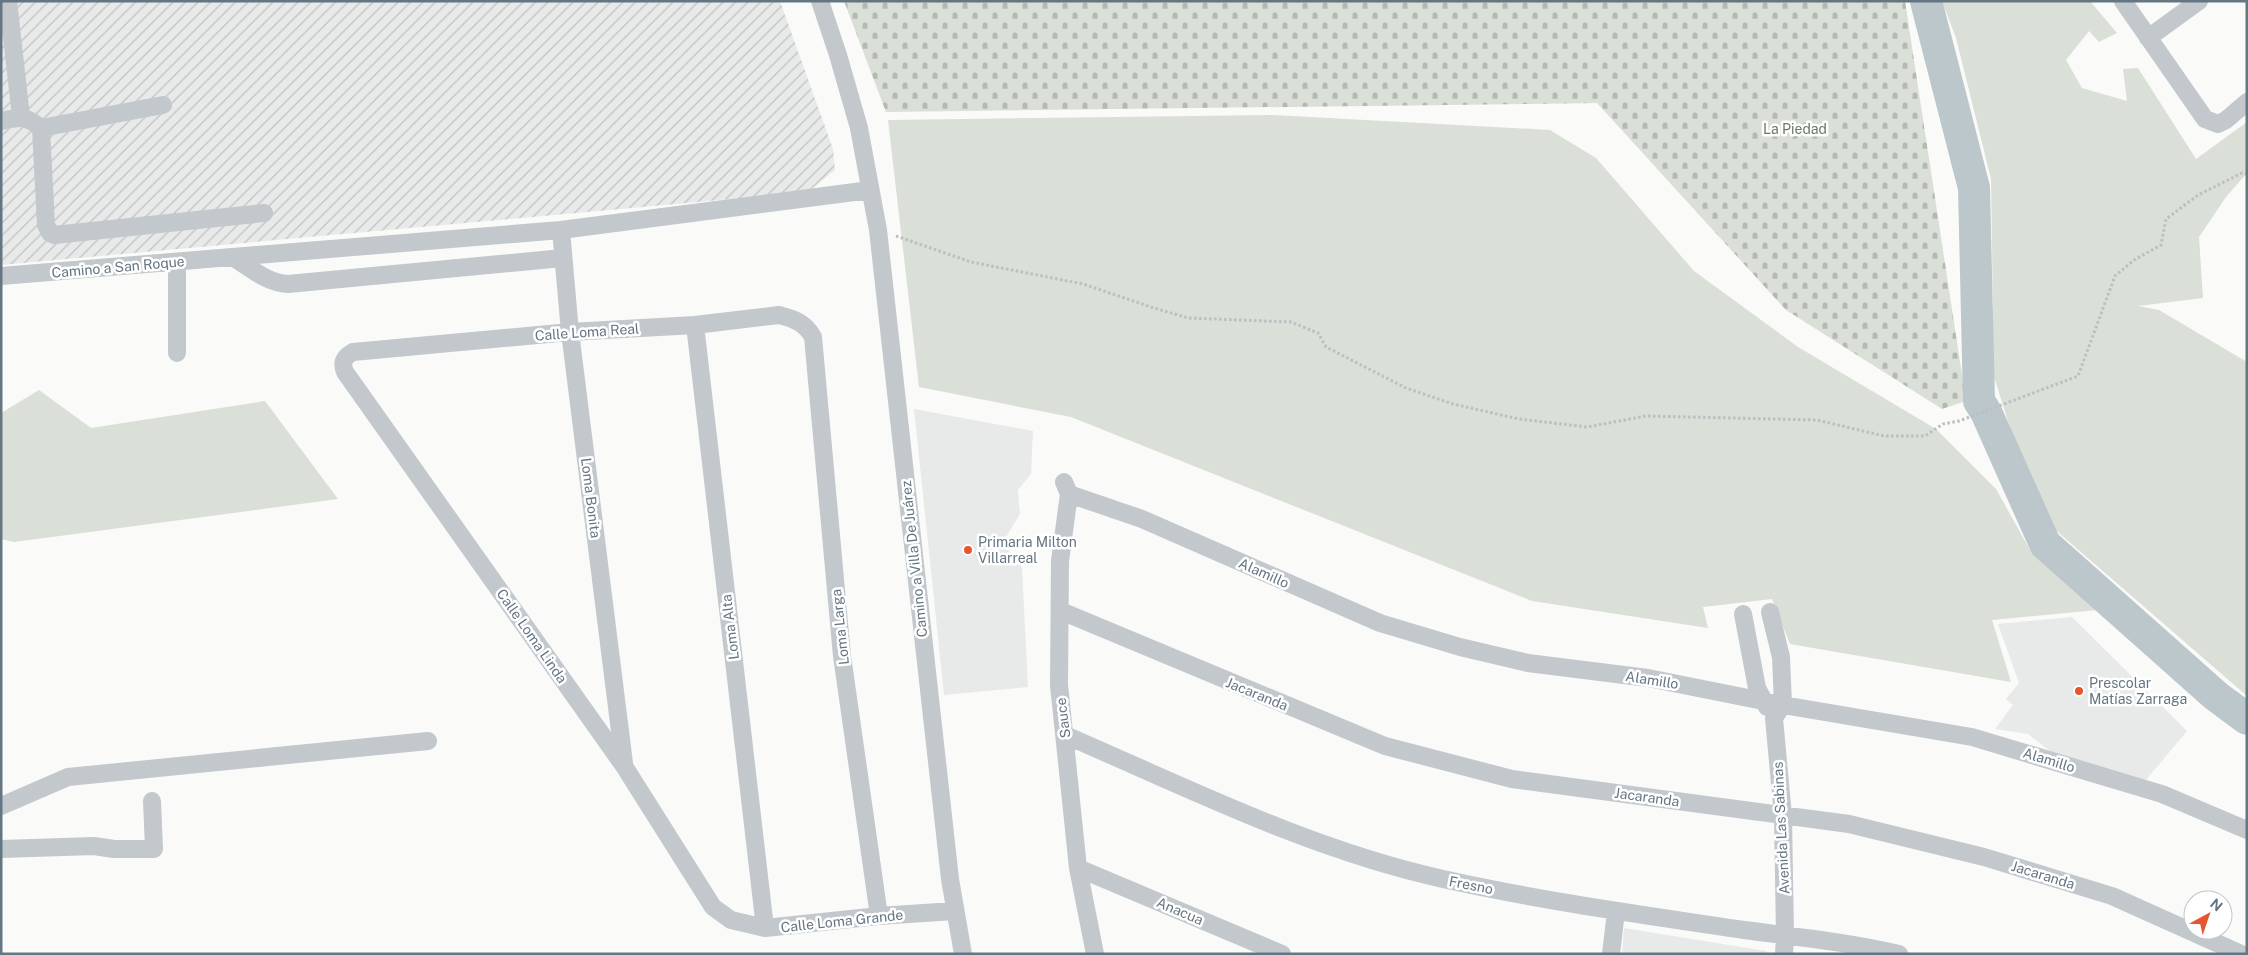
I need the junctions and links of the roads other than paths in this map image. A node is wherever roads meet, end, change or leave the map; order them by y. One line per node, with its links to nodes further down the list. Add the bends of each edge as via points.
1 (8, 1): 8 (street)
2 (820, 1): 11 (street, Camino a Villa De Juárez, via 859,128)
3 (2123, 1): 5 (street)
4 (2199, 1): 5 (street)
5 (2148, 38): 6 (street, via 2205,119 2218,124)
6 (2247, 102)
7 (163, 105): 10 (street)
8 (21, 117): 9 (street); 10 (street, via 30,119)
9 (1, 121)
10 (41, 128): 12 (street, via 46,225 50,233)
11 (870, 190): 13 (street, Camino a San Roque); 38 (street, Camino a Villa De Juárez, via 878,230)
12 (264, 212)
13 (561, 230): 14 (street, Camino a San Roque); 15 (street, Loma Bonita)
14 (234, 258): 15 (street, via 266,279 288,284); 16 (street, Camino a San Roque)
15 (563, 258): 19 (street, Loma Bonita)
16 (177, 262): 17 (street, Camino a San Roque); 22 (street)
17 (1, 276)
18 (696, 325): 19 (street, Calle Loma Real); 20 (street, Calle Loma Real, via 779,316 801,322); 42 (street, Loma Alta)
19 (570, 332): 21 (street, Calle Loma Real); 31 (street, Loma Bonita)
20 (813, 337): 40 (street, Loma Larga, via 842,656)
21 (353, 352): 31 (street, Calle Loma Linda, via 343,360 345,372)
22 (177, 353)
23 (1067, 488): 24 (street, Sauce, via 1060,561); 27 (street, Alamillo, via 1380,623 1451,645 1528,664 1648,678)
24 (1061, 611): 29 (street, Sauce, via 1059,685); 34 (street, Jacaranda, via 1385,746 1512,779)
25 (1770, 612): 28 (street, Avenida Las Sabinas, via 1781,657)
26 (1743, 614): 27 (street)
27 (1762, 701): 28 (street, Alamillo)
28 (1779, 711): 34 (street, Avenida Las Sabinas); 35 (street, Alamillo, via 1972,737 2162,794)
29 (1065, 735): 37 (street, Sauce); 39 (street, Fresno, via 1295,834 1378,862 1442,879)
30 (428, 741): 33 (street, via 68,777)
31 (624, 766): 41 (street, Calle Loma Linda, via 713,907)
32 (152, 801): 36 (street, via 154,849 94,846)
33 (1, 806)
34 (1783, 816): 43 (street, Avenida Las Sabinas); 50 (street, Jacaranda, via 1849,824 1984,857 2112,896)
35 (2247, 830)
36 (1, 849)
37 (1078, 868): 45 (street, Sauce); 46 (street, Anacua)
38 (954, 911): 40 (street, Calle Loma Grande); 44 (street, Camino a Villa De Juárez)
39 (1616, 911): 43 (street, Fresno); 47 (street)
40 (879, 916): 42 (street, Calle Loma Grande)
41 (731, 920): 42 (street, Calle Loma Grande)
42 (765, 928)
43 (1785, 936): 48 (street, Avenida Las Sabinas); 49 (street, Fresno, via 1853,943)
44 (963, 954)
45 (1095, 954)
46 (1282, 954)
47 (1611, 954)
48 (1784, 954)
49 (1899, 954)
50 (2241, 954)

